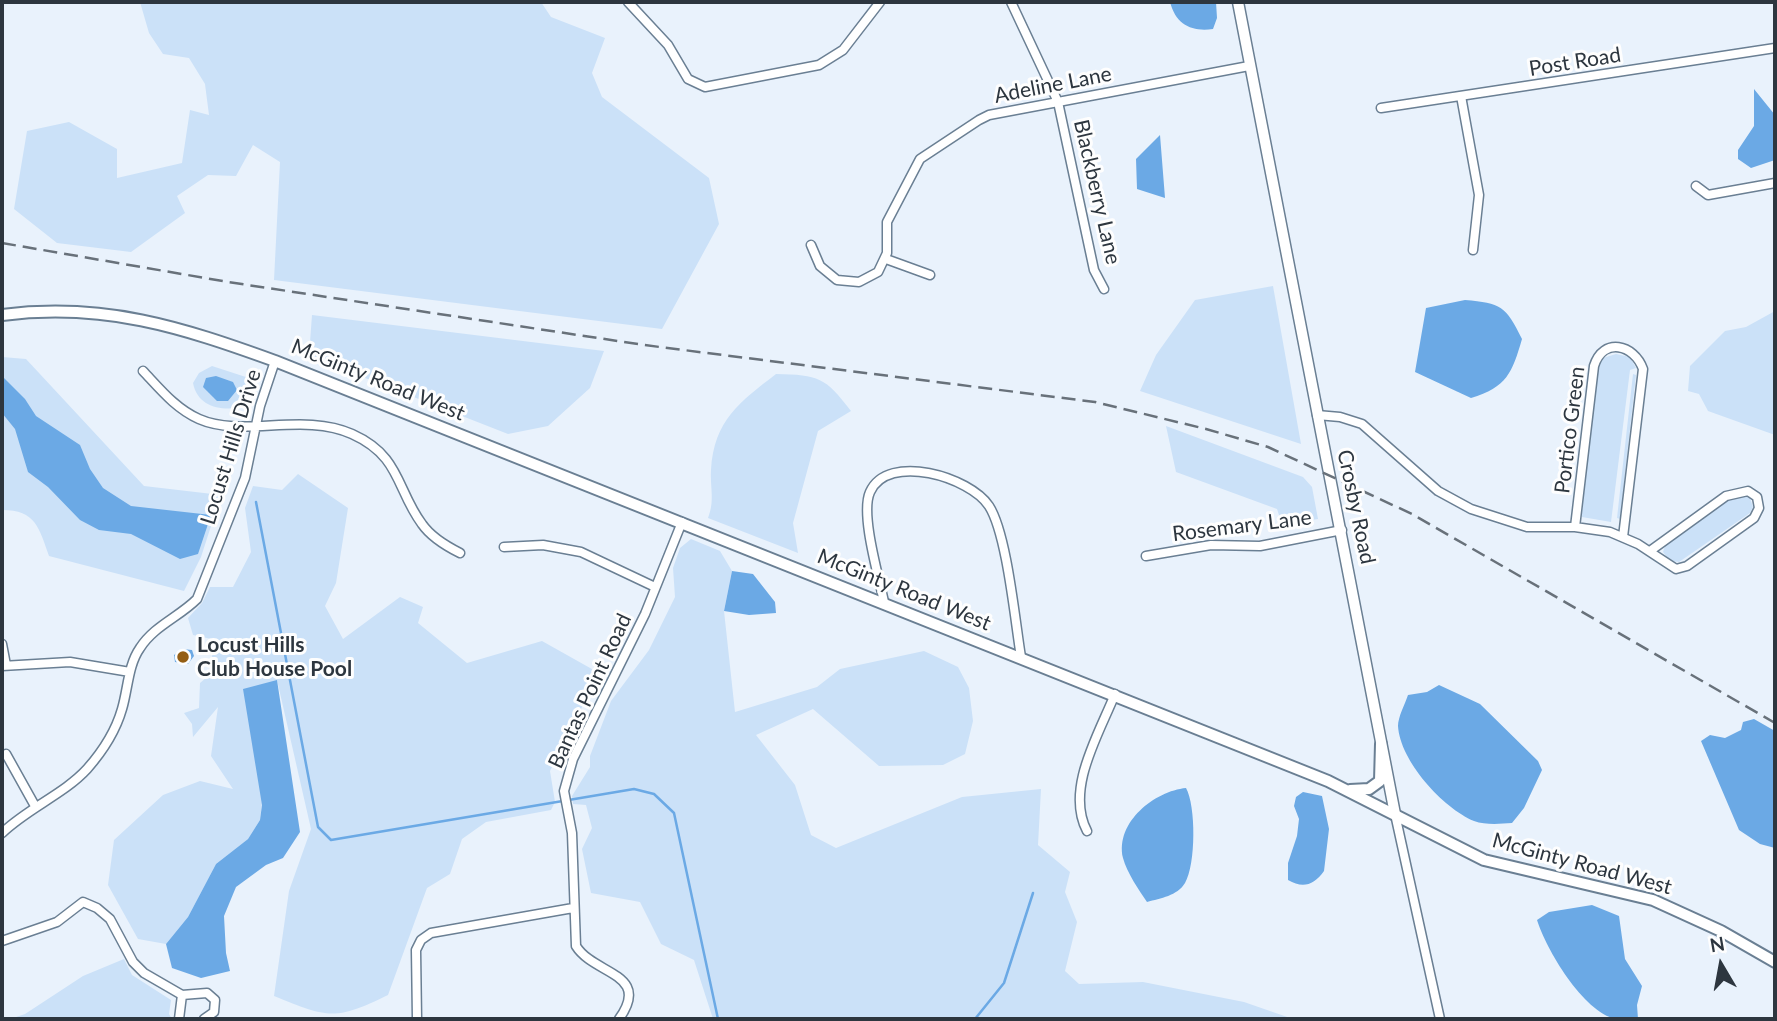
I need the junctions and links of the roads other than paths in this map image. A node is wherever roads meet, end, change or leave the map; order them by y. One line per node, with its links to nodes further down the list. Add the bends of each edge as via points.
1 (628, 2): 2 (street, via 668,45 688,79 705,87 819,65 843,50)
2 (880, 2)
3 (1011, 2): 8 (street, Blackberry Lane)
4 (1238, 2): 6 (street, Crosby Road)
5 (1775, 48): 7 (street, Post Road)
6 (1249, 66): 8 (street, Adeline Lane); 20 (street, Crosby Road)
7 (1461, 96): 9 (street, Post Road); 13 (street, via 1479,195)
8 (1058, 102): 14 (street, Adeline Lane, via 989,115 920,159 887,222); 16 (street, Blackberry Lane, via 1094,270)
9 (1381, 108)
10 (1775, 183): 11 (street, via 1707,195)
11 (1696, 186)
12 (811, 245): 14 (street, via 820,266 848,283 869,278)
13 (1473, 250)
14 (886, 259): 15 (street)
15 (930, 275)
16 (1104, 289)
17 (2, 315): 18 (main road, McGinty Road West, via 36,311 125,315 202,334)
18 (275, 361): 21 (street, Locust Hills Drive); 22 (main road, McGinty Road West)
19 (143, 371): 21 (street, via 179,408 201,420)
20 (1317, 415): 23 (street, via 1340,416 1362,424 1438,491 1471,509 1527,527); 24 (street, Crosby Road)
21 (258, 424): 28 (street, via 323,425 352,434 392,465 422,526); 35 (street, Locust Hills Drive, via 245,478 197,600 151,633)
22 (682, 522): 30 (street, Bantas Point Road); 31 (main road, McGinty Road West)
23 (1575, 527): 25 (street); 25 (street, Portico Green, via 1594,366 1608,347 1621,347 1633,353 1643,369)
24 (1342, 530): 29 (street, Rosemary Lane, via 1260,546 1211,545); 37 (street, Crosby Road)
25 (1623, 537): 27 (street)
26 (504, 547): 30 (street, via 543,544 581,552)
27 (1650, 551): 27 (street, via 1676,569 1683,568 1754,518 1759,508 1757,497 1748,491 1726,496)
28 (460, 553)
29 (1146, 556)
30 (655, 587): 44 (street, Bantas Point Road, via 573,759 564,791 572,833)
31 (884, 602): 33 (main road, McGinty Road West); 33 (street, via 867,512 870,491 894,472 954,479 979,493 995,517)
32 (2, 644): 34 (street)
33 (1021, 657): 36 (main road, McGinty Road West)
34 (4, 665): 35 (street, via 70,662)
35 (130, 672): 40 (street, Locust Hills Drive, via 121,712 107,741 86,770)
36 (1115, 694): 39 (main road, McGinty Road West); 42 (street, via 1088,760 1079,798 1079,815)
37 (1381, 744): 39 (main road, via 1383,765 1378,784); 41 (street, Crosby Road)
38 (6, 754): 40 (street)
39 (1345, 789): 41 (main road, McGinty Road West)
40 (35, 806): 43 (street, Locust Hills Drive)
41 (1395, 814): 46 (main road, McGinty Road West, via 1484,860 1653,900); 52 (street, Crosby Road)
42 (1087, 831)
43 (2, 833)
44 (573, 908): 50 (street, via 431,933 421,940 416,950); 51 (street, Bantas Point Road, via 576,946 582,955 628,986 629,1000)
45 (2, 941): 47 (street, via 57,922 83,902 110,919 144,973)
46 (1775, 962)
47 (181, 995): 48 (street); 49 (street, via 207,993 215,1000 214,1012)
48 (179, 1019)
49 (204, 1019)
50 (417, 1019)
51 (619, 1019)
52 (1440, 1019)

